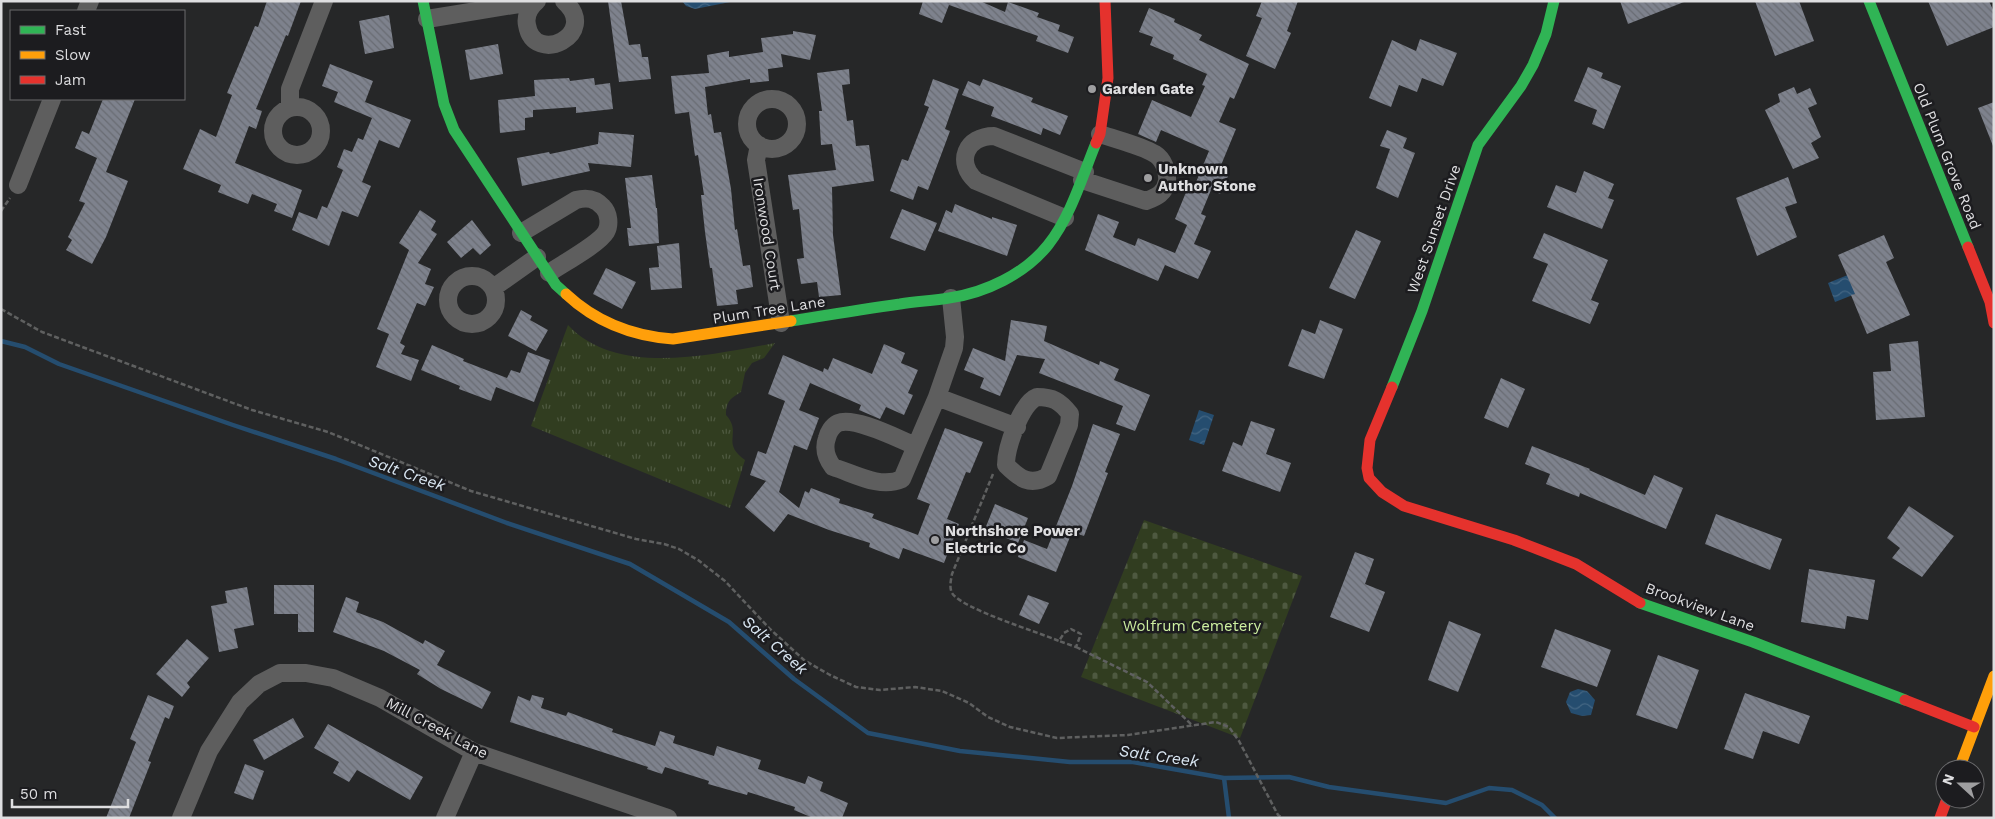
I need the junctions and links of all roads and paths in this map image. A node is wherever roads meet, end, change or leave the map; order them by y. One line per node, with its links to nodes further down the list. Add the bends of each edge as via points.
1 (324, 1): 10 (street, via 290,89)
2 (423, 1): 8 (street, Plum Tree Lane)
3 (564, 1): 7 (street, via 574,14 574,25 569,37 551,46 538,42 528,31 527,15)
4 (1554, 1): 28 (street, West Sunset Drive, via 1533,66 1478,146 1422,311 1370,440)
5 (1869, 1): 22 (street, Old Plum Grove Road, via 1990,302)
6 (1104, 2): 11 (street, Plum Tree Lane, via 1108,78)
7 (534, 5): 8 (street, via 519,4)
8 (427, 19): 16 (street, Plum Tree Lane, via 444,104 454,130)
9 (52, 100): 14 (street)
10 (290, 108)
11 (1100, 134): 13 (street, Plum Tree Lane); 13 (street, via 1156,154 1166,166 1164,191 1146,201)
12 (759, 145): 23 (street, Ironwood Court, via 756,160)
13 (1084, 176): 15 (street, Plum Tree Lane); 15 (street, via 994,136 974,140 968,148 964,166 976,181)
14 (18, 185)
15 (1066, 218): 20 (street, Plum Tree Lane, via 1033,262 990,287)
16 (521, 233): 17 (street, Plum Tree Lane); 18 (street, via 576,200 597,200 607,212 606,232)
17 (537, 257): 18 (street, Plum Tree Lane); 19 (street)
18 (550, 273): 23 (street, Plum Tree Lane, via 556,285 577,305 603,323 650,338 691,337)
19 (493, 288)
20 (951, 298): 23 (street, Plum Tree Lane); 24 (street, via 954,348)
21 (1, 309): 32 (path, via 42,332 252,410 328,432 471,491 679,549 725,581 804,660 856,687 942,691 1010,727 1057,738 1128,735)
22 (1994, 322)
23 (781, 323)
24 (937, 397): 25 (street); 26 (street)
25 (1017, 427): 27 (street); 27 (street, via 1025,407 1037,397 1057,400 1070,414 1069,425 1048,476 1040,481 1022,480 1006,465)
26 (916, 446): 26 (street, via 848,422 837,423 829,431 825,443 828,461 833,467 882,483 902,479)
27 (1006, 455): 29 (path, via 993,474 956,565 951,591 971,607)
28 (1369, 478): 33 (street, Brookview Lane, via 1382,492 1404,506 1514,540 1576,564 1641,603 1753,642)
29 (1059, 640): 30 (path); 30 (path, via 1071,630 1082,634)
30 (1076, 647): 32 (path, via 1146,682)
31 (1994, 676): 33 (street)
32 (1193, 726): 39 (path, via 1216,722 1229,727 1278,816)
33 (1974, 727): 35 (street)
34 (474, 752): 36 (street, Mill Creek Lane, via 380,698 333,678 280,673 259,684 240,702 209,751); 37 (street); 38 (street, Mill Creek Lane)
35 (1963, 759)
36 (181, 818)
37 (445, 818)
38 (668, 818)
39 (1283, 818)

